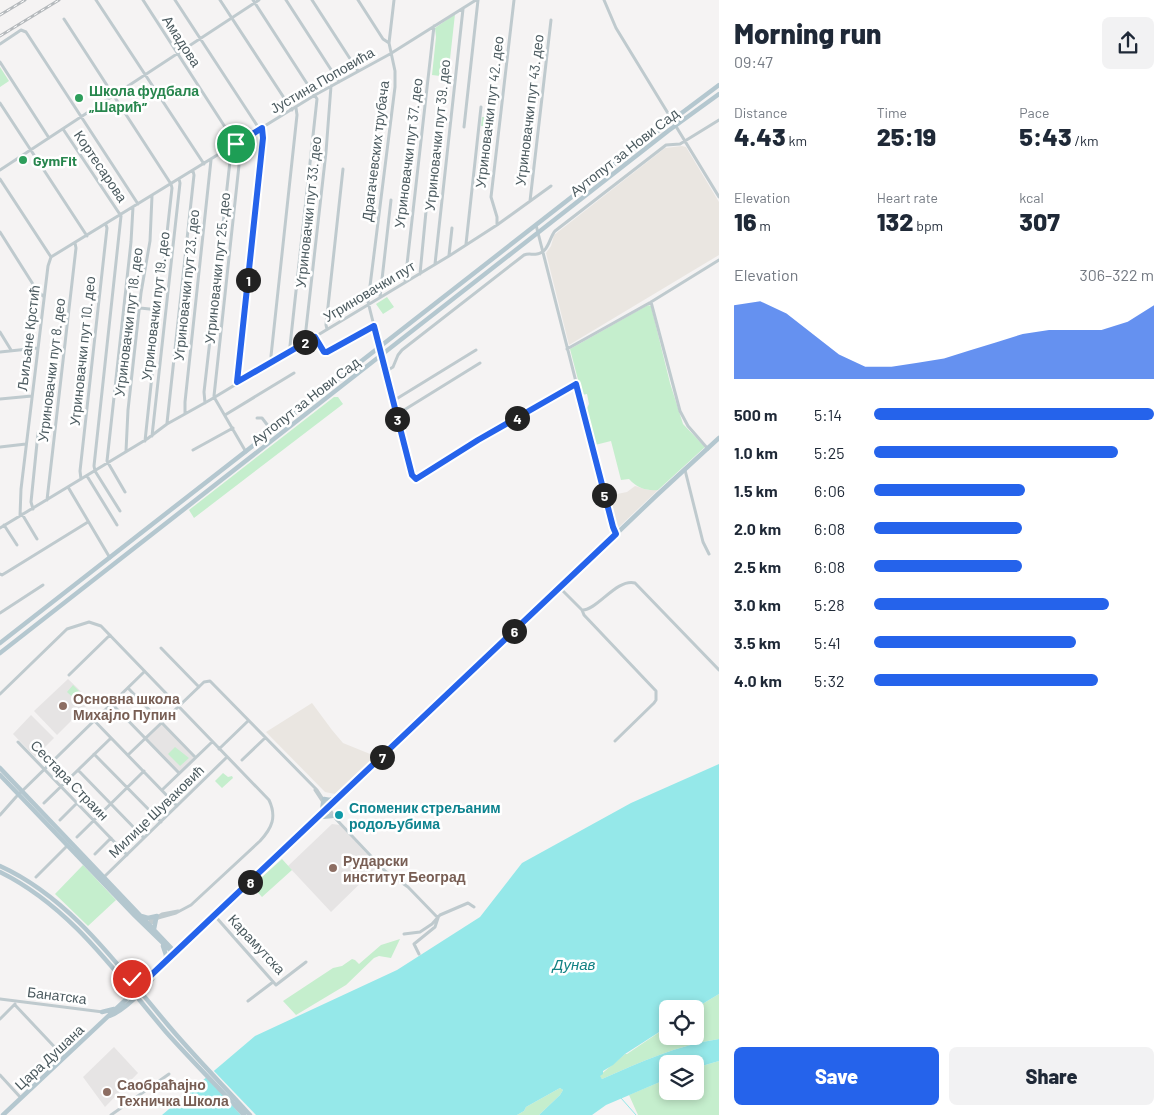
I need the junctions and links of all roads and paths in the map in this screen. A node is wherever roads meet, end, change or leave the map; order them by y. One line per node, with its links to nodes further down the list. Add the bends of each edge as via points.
1 (96, 0): 27 (street)
2 (142, 0): 23 (street, Амадова)
3 (175, 0): 20 (street)
4 (220, 0): 16 (street)
5 (259, 0): 13 (street)
6 (286, 0): 28 (street)
7 (312, 0): 26 (street)
8 (358, 0): 22 (street)
9 (394, 0): 22 (street, Драгачевских трубача)
10 (477, 0): 14 (street, Јустина Поповића); 42 (street)
11 (514, 0): 68 (street, Угриновачки пут 42. део, via 491,197)
12 (604, 0): 39 (street, via 616,28)
13 (254, 1): 16 (street); 32 (street)
14 (470, 2): 15 (street, Јустина Поповића)
15 (463, 8): 19 (street, Јустина Поповића); 82 (street, Угриновачки пут 39. део)
16 (232, 18): 20 (street); 37 (street)
17 (64, 19): 33 (street)
18 (551, 20): 63 (street, Угриновачки пут 43. део)
19 (434, 26): 24 (street, Јустина Поповића); 85 (street, Угриновачки пут 37. део)
20 (200, 39): 23 (street); 44 (street)
21 (0, 44): 38 (street, via 24,31)
22 (389, 44): 24 (street, Драгачевских трубача)
23 (177, 54): 27 (street); 47 (street, Амадова)
24 (390, 54): 26 (street, Јустина Поповића); 90 (street, Драгачевских трубача, via 395,87)
25 (0, 62): 45 (street)
26 (358, 71): 28 (street, Јустина Поповића)
27 (145, 75): 33 (street); 51 (street)
28 (339, 82): 30 (street, Јустина Поповића)
29 (719, 85): 39 (main road, Аутопут за Нови Сад)
30 (331, 86): 32 (street, Јустина Поповића); 97 (street, Угриновачки пут 33. део)
31 (719, 94): 41 (main road, Аутопут за Нови Сад)
32 (315, 95): 36 (street, Јустина Поповића); 103 (street, via 317,102)
33 (113, 96): 38 (street); 57 (street)
34 (0, 103): 49 (street)
35 (481, 107): 76 (street)
36 (296, 108): 37 (street, Јустина Поповића); 106 (street)
37 (292, 110): 44 (street, Јустина Поповића)
38 (81, 117): 43 (street); 64 (street)
39 (672, 119): 41 (street); 69 (main road, Аутопут за Нови Сад)
40 (719, 120): 46 (street)
41 (676, 126): 46 (street); 72 (main road, Аутопут за Нови Сад)
42 (464, 127)
43 (63, 129): 45 (street); 66 (street, Кортесарова)
44 (261, 129): 47 (street, Јустина Поповића); 110 (street, via 263,138)
45 (49, 138): 49 (street)
46 (686, 141): 60 (street); 77 (street, via 666,145 554,232)
47 (238, 143): 48 (street, Јустина Поповића); 113 (street, Угриновачки пут 25. део, via 240,165)
48 (230, 148): 50 (street, Јустина Поповића); 73 (street)
49 (30, 150): 53 (street); 74 (street)
50 (211, 160): 51 (street, Јустина Поповића); 117 (street, Угриновачки пут 23. део)
51 (204, 164): 54 (street, Јустина Поповића)
52 (343, 169): 94 (street)
53 (0, 170)
54 (193, 171): 56 (street, Јустина Поповића); 121 (street)
55 (0, 179): 79 (street)
56 (179, 179): 57 (street, Јустина Поповића); 125 (street, Угриновачки пут 19. део)
57 (171, 184): 59 (street, Јустина Поповића); 80 (street)
58 (551, 186): 63 (street, Угриновачки пут)
59 (152, 196): 64 (street, Јустина Поповића); 91 (street, Угриновачки пут 18. део, via 150,241)
60 (719, 197)
61 (391, 200): 88 (street)
62 (427, 201): 83 (street)
63 (530, 201): 68 (street, Угриновачки пут)
64 (138, 204): 65 (street, Јустина Поповића)
65 (133, 207): 66 (street, Јустина Поповића); 134 (street)
66 (120, 216): 67 (street, Јустина Поповића); 136 (street)
67 (106, 225): 74 (street, Јустина Поповића); 138 (street, Угриновачки пут 10. део)
68 (497, 225): 76 (street, Угриновачки пут)
69 (536, 225): 72 (street); 98 (main road, Аутопут за Нови Сад)
70 (452, 228): 78 (street)
71 (0, 232): 87 (street)
72 (538, 233): 77 (street); 105 (main road, Аутопут за Нови Сад)
73 (222, 234)
74 (87, 236): 75 (street, Јустина Поповића)
75 (75, 243): 79 (street, Јустина Поповића); 141 (street, Угриновачки пут 8. део)
76 (466, 245): 78 (street, Угриновачки пут)
77 (543, 251): 100 (street); 109 (street, via 524,255 402,350 394,368)
78 (449, 256): 82 (street, Угриновачки пут)
79 (52, 258): 87 (street, Љиљане Крстић)
80 (164, 260)
81 (719, 260): 89 (street)
82 (435, 264): 83 (street, Угриновачки пут)
83 (420, 274): 85 (street, Угриновачки пут)
84 (216, 278): 116 (street)
85 (405, 282): 88 (street, Угриновачки пут)
86 (161, 291): 92 (street)
87 (44, 297): 99 (street, Љиљане Крстић)
88 (380, 298): 90 (street, Угриновачки пут)
89 (651, 302): 100 (street); 131 (street, via 680,411 688,426)
90 (368, 304): 93 (street); 94 (street, Угриновачки пут)
91 (140, 308): 92 (street); 132 (street, Угриновачки пут 18. део)
92 (159, 310): 127 (street)
93 (374, 326): 96 (street, via 327,352); 98 (street)
94 (327, 330): 96 (street, Угриновачки пут)
95 (0, 332): 101 (street)
96 (315, 337): 97 (street, Угриновачки пут)
97 (306, 341): 103 (street, Угриновачки пут)
98 (380, 347): 105 (street); 123 (main road, Аутопут за Нови Сад)
99 (38, 348): 101 (street); 112 (street, Љиљане Крстић)
100 (567, 349): 111 (street)
101 (11, 350): 104 (street)
102 (476, 350): 115 (street)
103 (291, 351): 106 (street, Угриновачки пут)
104 (0, 352)
105 (381, 355): 109 (street); 162 (main road, Аутопут за Нови Сад)
106 (272, 362): 110 (street, Угриновачки пут)
107 (480, 363): 119 (street)
108 (294, 372): 118 (street)
109 (385, 372): 115 (street)
110 (237, 382): 113 (street, Угриновачки пут)
111 (576, 384): 119 (street, via 416,479 412,475); 149 (street)
112 (32, 396): 114 (street); 128 (street, Љиљане Крстић)
113 (214, 397): 116 (street, Угриновачки пут); 118 (street)
114 (0, 399)
115 (393, 401): 119 (street)
116 (205, 403): 117 (street, Угриновачки пут)
117 (185, 413): 121 (street, Угриновачки пут)
118 (225, 415): 122 (street)
119 (396, 415)
120 (257, 418): 123 (street, via 262,418)
121 (166, 424): 125 (street, Угриновачки пут)
122 (233, 428): 130 (street); 133 (street)
123 (272, 431): 133 (main road, Аутопут за Нови Сад)
124 (38, 434): 142 (street)
125 (152, 436): 127 (street, Угриновачки пут)
126 (719, 438): 131 (main road, Цара Душана)
127 (145, 441): 132 (street, Угриновачки пут)
128 (26, 444): 129 (street); 144 (street, Љиљане Крстић, via 19,502)
129 (0, 447)
130 (193, 450)
131 (710, 450): 135 (main road, Цара Душана)
132 (126, 451): 134 (street, Угриновачки пут)
133 (246, 452): 153 (main road, Аутопут за Нови Сад)
134 (107, 462): 136 (street, Угриновачки пут); 140 (street)
135 (685, 470): 149 (main road, Цара Душана); 152 (street)
136 (95, 471): 137 (street, Угриновачки пут); 143 (street)
137 (87, 476): 138 (street, Угриновачки пут); 147 (street)
138 (81, 479): 139 (street, Угриновачки пут)
139 (68, 487): 141 (street, Угриновачки пут); 145 (street)
140 (125, 492)
141 (47, 500): 142 (street, Угриновачки пут)
142 (33, 508): 144 (street, Угриновачки пут)
143 (120, 511)
144 (21, 515): 146 (street, Угриновачки пут); 150 (street)
145 (88, 522): 153 (street); 154 (street)
146 (4, 525): 148 (street, Угриновачки пут); 151 (street)
147 (117, 525)
148 (0, 528)
149 (616, 534): 156 (main road, Цара Душана)
150 (37, 539)
151 (17, 545)
152 (709, 554)
153 (110, 558): 160 (main road, Аутопут за Нови Сад)
154 (0, 574)
155 (43, 585): 158 (street)
156 (560, 588): 157 (street); 197 (main road, Цара Душана)
157 (582, 610): 163 (street, via 589,610 625,583 635,583); 179 (street, via 656,691 654,703)
158 (0, 613)
159 (110, 636): 164 (street); 165 (street); 168 (street, via 92,622 68,629)
160 (0, 643)
161 (161, 648): 166 (street)
162 (0, 653)
163 (719, 670)
164 (144, 672): 167 (street); 170 (street)
165 (69, 675)
166 (199, 687): 170 (street); 173 (street, via 210,681)
167 (128, 688): 169 (street); 174 (street)
168 (0, 694)
169 (112, 704): 172 (street); 177 (street)
170 (178, 707): 174 (street); 178 (street)
171 (84, 710): 172 (street)
172 (94, 721): 175 (street); 188 (street)
173 (248, 721): 176 (street); 181 (street)
174 (162, 723): 177 (street); 184 (street)
175 (111, 738): 182 (street); 183 (street)
176 (265, 738): 186 (street); 198 (street)
177 (145, 739): 183 (street); 191 (street)
178 (212, 741): 181 (street); 184 (street)
179 (615, 741)
180 (18, 742): 188 (street, Сестара Страин)
181 (219, 749): 185 (street)
182 (94, 754): 189 (street); 194 (street)
183 (128, 755): 190 (street)
184 (195, 757): 191 (street)
185 (227, 757): 203 (street, Милице Шуваковић); 225 (street, via 269,800 274,813 272,824 268,833 191,905)
186 (242, 760)
187 (0, 768): 196 (main road)
188 (44, 769): 193 (street, Сестара Страин); 196 (street)
189 (78, 770): 193 (street); 202 (street)
190 (144, 771): 194 (street); 195 (street)
191 (179, 773): 195 (street)
192 (0, 775): 196 (main road)
193 (61, 787): 199 (street); 200 (street, Сестара Страин)
194 (127, 788): 202 (street); 211 (street)
195 (162, 790): 203 (street)
196 (20, 793): 205 (street); 215 (main road); 221 (main road)
197 (340, 797): 198 (main road); 204 (main road, Цара Душана)
198 (324, 801): 204 (street); 207 (main road)
199 (44, 803)
200 (78, 803): 209 (street); 210 (street, Сестара Страин)
201 (1, 804): 205 (street)
202 (111, 804): 210 (street); 214 (street)
203 (177, 806): 211 (street, Милице Шуваковић)
204 (328, 808): 207 (main road, Цара Душана); 208 (street)
205 (5, 809): 206 (street)
206 (0, 815)
207 (319, 818): 208 (main road); 224 (main road, Цара Душана)
208 (334, 818): 226 (street, via 385,871 408,887)
209 (60, 820)
210 (94, 820): 212 (street); 213 (street, Сестара Страин)
211 (161, 822): 214 (street, Милице Шуваковић)
212 (77, 837)
213 (111, 838): 216 (street); 217 (street, Сестара Страин)
214 (144, 838): 217 (street, Милице Шуваковић)
215 (68, 846): 220 (street); 221 (main road)
216 (95, 854)
217 (127, 855): 221 (street, Милице Шуваковић)
218 (0, 866): 229 (main road, via 47,894)
219 (0, 872): 229 (main road, via 41,896)
220 (36, 877)
221 (102, 879): 223 (main road); 227 (main road)
222 (474, 907): 226 (street, via 469,903)
223 (139, 915): 225 (main road); 227 (main road)
224 (215, 915): 233 (main road, Цара Душана); 240 (street, Карамутска)
225 (157, 918): 227 (street); 228 (main road)
226 (438, 918): 230 (street, via 423,930); 235 (street, via 435,927 414,944)
227 (147, 925): 228 (main road); 231 (main road)
228 (154, 930): 232 (main road)
229 (85, 934): 238 (main road)
230 (404, 934)
231 (160, 941): 234 (main road); 236 (main road, via 166,950)
232 (168, 944): 233 (main road); 234 (main road)
233 (184, 944): 234 (main road, Цара Душана)
234 (175, 953): 236 (main road, Цара Душана)
235 (418, 954)
236 (165, 962): 239 (main road, Цара Душана)
237 (306, 962): 240 (street, Карамутска, via 277,984)
238 (127, 979): 239 (main road); 241 (main road); 243 (main road, via 128,991)
239 (149, 981): 241 (main road, Цара Душана); 246 (main road)
240 (273, 982): 244 (street)
241 (137, 991): 243 (main road, Цара Душана); 246 (main road); 247 (main road, Цара Душана)
242 (0, 999): 245 (street, Банатска)
243 (124, 1000): 248 (main road, Цара Душана)
244 (248, 1001)
245 (15, 1003): 249 (street, Банатска); 251 (street); 252 (street)
246 (149, 1006): 247 (main road, via 137,1001); 253 (main road)
247 (124, 1007): 250 (main road, Цара Душана)
248 (116, 1008): 249 (main road); 250 (main road, Цара Душана)
249 (102, 1012): 250 (street, Банатска)
250 (110, 1016): 252 (main road, Цара Душана)
251 (0, 1019)
252 (65, 1058): 256 (main road, Цара Душана)
253 (194, 1059): 259 (main road); 260 (main road)
254 (169, 1074): 258 (street)
255 (0, 1076): 256 (street)
256 (21, 1098): 257 (main road, Цара Душана)
257 (3, 1115)
258 (111, 1115)
259 (244, 1115)
260 (250, 1115)

